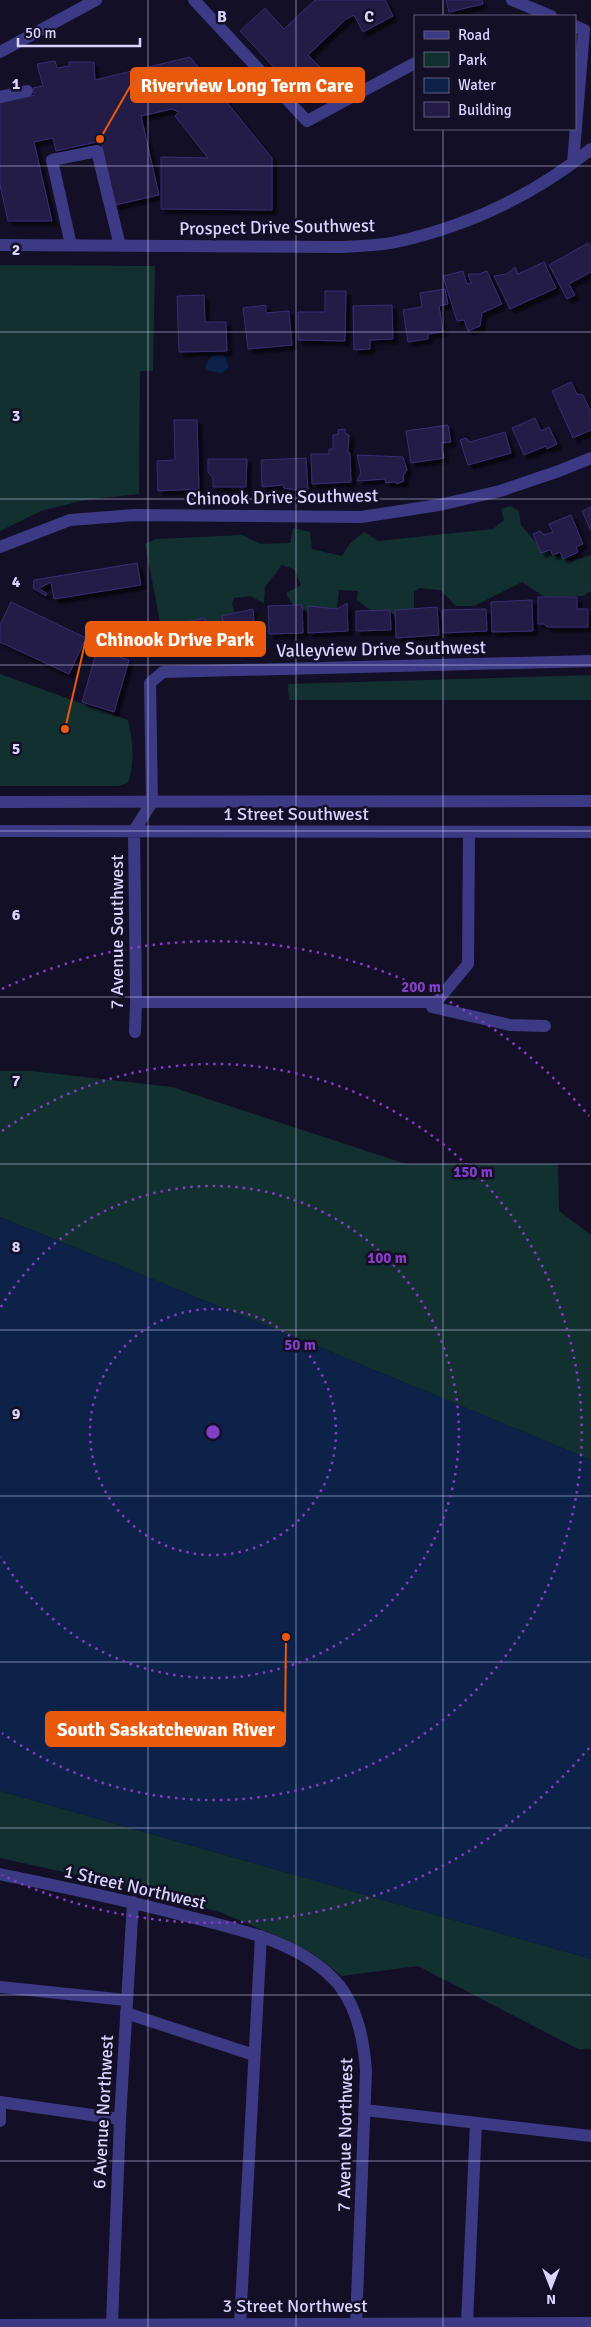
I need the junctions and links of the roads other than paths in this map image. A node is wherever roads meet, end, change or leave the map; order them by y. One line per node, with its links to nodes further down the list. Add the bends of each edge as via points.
1 (96, 0): 6 (street)
2 (194, 0): 7 (street, via 307,121)
3 (512, 0): 4 (street)
4 (550, 15)
5 (576, 26): 8 (street, via 584,30)
6 (0, 52)
7 (414, 64)
8 (578, 64): 11 (street)
9 (27, 91): 10 (street)
10 (0, 97)
11 (576, 104)
12 (575, 130): 14 (street)
13 (591, 149): 14 (street, Prospect Drive Southwest)
14 (573, 164): 17 (street, Prospect Drive Southwest, via 522,196 484,214 394,243 339,247)
15 (0, 245): 16 (street, Prospect Drive Southwest)
16 (72, 245): 17 (street, Prospect Drive Southwest); 17 (street, via 52,160 97,151)
17 (120, 246)
18 (591, 458): 19 (street, Chinook Drive Southwest, via 500,491 439,505 361,517 136,516 70,520)
19 (0, 547)
20 (591, 662): 23 (street, Valleyview Drive Southwest, via 163,672 150,683)
21 (591, 801): 23 (street, 1 Street Southwest)
22 (0, 802): 23 (street, 1 Street Southwest)
23 (152, 802): 25 (street)
24 (0, 831): 25 (street, 1 Street Southwest)
25 (134, 831): 26 (street, 1 Street Southwest); 28 (street, 7 Avenue Southwest)
26 (469, 832): 27 (street, 1 Street Southwest); 29 (street, via 468,964)
27 (591, 832)
28 (136, 1002): 29 (street); 31 (street, 7 Avenue Southwest)
29 (436, 1002): 30 (street, via 432,1006 510,1025)
30 (546, 1026)
31 (135, 1032)
32 (0, 1874): 33 (street, 1 Street Northwest)
33 (133, 1902): 34 (street, 1 Street Northwest); 36 (street, 6 Avenue Northwest)
34 (261, 1936): 38 (street); 40 (street, 7 Avenue Northwest, via 324,1970 340,1986 365,2048)
35 (0, 1987): 36 (street)
36 (126, 2000): 37 (street, 6 Avenue Northwest)
37 (126, 2014): 38 (street); 41 (street, 6 Avenue Northwest)
38 (254, 2055): 48 (street)
39 (0, 2102): 41 (street); 42 (street)
40 (365, 2110): 43 (street); 49 (street, 7 Avenue Northwest)
41 (120, 2119): 47 (street, 6 Avenue Northwest)
42 (0, 2121)
43 (476, 2123): 44 (street); 50 (street)
44 (591, 2136)
45 (591, 2323): 50 (street, 3 Street Northwest)
46 (0, 2324): 47 (street, 3 Street Northwest)
47 (112, 2324): 48 (street, 3 Street Northwest)
48 (240, 2324): 49 (street, 3 Street Northwest)
49 (356, 2324): 50 (street, 3 Street Northwest)
50 (466, 2324)

